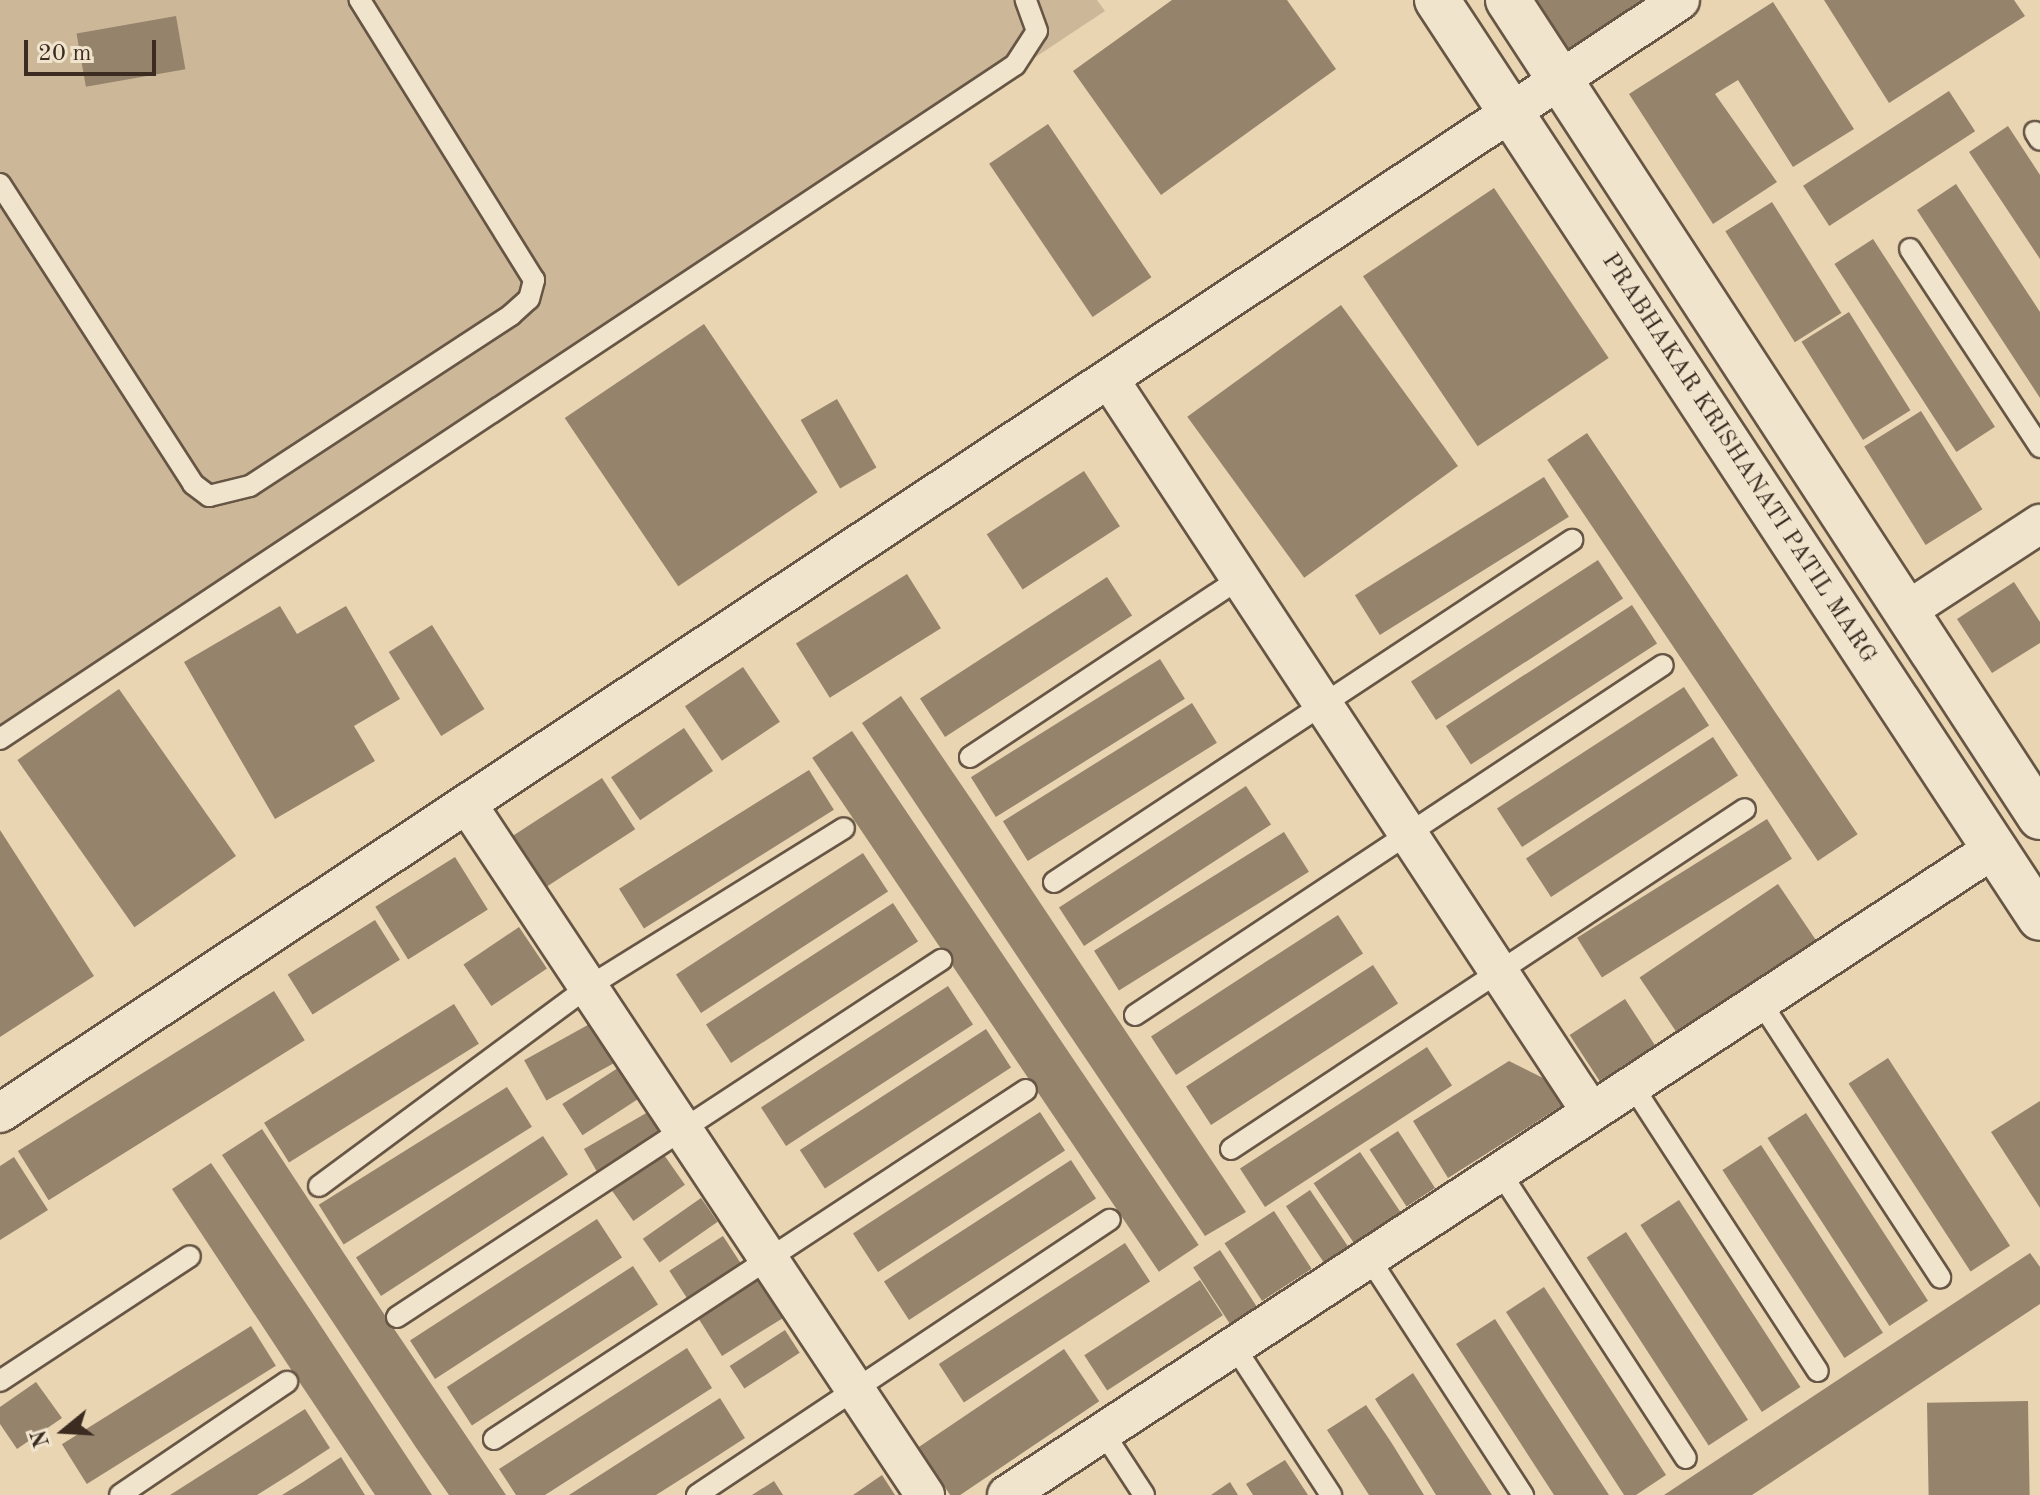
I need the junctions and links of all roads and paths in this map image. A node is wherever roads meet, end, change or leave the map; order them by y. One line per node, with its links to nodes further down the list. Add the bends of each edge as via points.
1 (360, 0): 8 (lane, via 534,280 529,299 511,315 250,486 209,496 193,484)
2 (1026, 0): 18 (lane, via 1037,31 1015,65)
3 (1437, 0): 7 (street, PRABHAKAR KRISHANATI PATIL MARG)
4 (1508, 0): 6 (street)
5 (1680, 0): 6 (street)
6 (1560, 80): 7 (street); 15 (street)
7 (1511, 113): 10 (street); 25 (street, PRABHAKAR KRISHANATI PATIL MARG)
8 (0, 184)
9 (1910, 249): 11 (lane)
10 (1109, 379): 14 (street); 20 (street)
11 (2040, 447)
12 (2040, 524): 15 (street)
13 (1572, 540): 17 (lane)
14 (1240, 578): 17 (street); 19 (lane)
15 (1908, 610): 22 (street)
16 (1663, 665): 24 (lane)
17 (1323, 704): 24 (street); 26 (lane)
18 (0, 739)
19 (970, 757)
20 (467, 804): 30 (street); 36 (street)
21 (1745, 809): 29 (lane)
22 (2040, 817)
23 (844, 828): 30 (lane)
24 (1408, 834): 29 (street); 32 (lane)
25 (1995, 848): 27 (street, PRABHAKAR KRISHANATI PATIL MARG); 31 (street)
26 (1054, 882)
27 (2040, 918)
28 (941, 960): 37 (lane)
29 (1499, 972): 35 (street); 38 (lane)
30 (588, 987): 37 (street); 40 (lane)
31 (1760, 1001): 33 (street); 45 (lane)
32 (1135, 1015)
33 (1632, 1085): 35 (street); 48 (lane)
34 (1026, 1090): 44 (lane)
35 (1591, 1112): 39 (street)
36 (0, 1113)
37 (683, 1132): 44 (street); 46 (lane)
38 (1231, 1149)
39 (1500, 1172): 43 (street); 54 (lane)
40 (319, 1186)
41 (1110, 1220): 51 (lane)
42 (190, 1256): 49 (lane)
43 (1369, 1258): 47 (street); 61 (lane)
44 (764, 1261): 51 (street); 53 (lane)
45 (1940, 1277)
46 (397, 1317)
47 (1234, 1346): 52 (street); 60 (lane)
48 (1818, 1371)
49 (0, 1381)
50 (287, 1382): 55 (lane)
51 (856, 1389): 56 (lane); 57 (street)
52 (1103, 1432): 58 (street); 59 (lane)
53 (494, 1439)
54 (1686, 1458)
55 (120, 1495)
56 (697, 1495)
57 (925, 1495)
58 (1007, 1495)
59 (1144, 1495)
60 (1331, 1495)
61 (1523, 1495)

